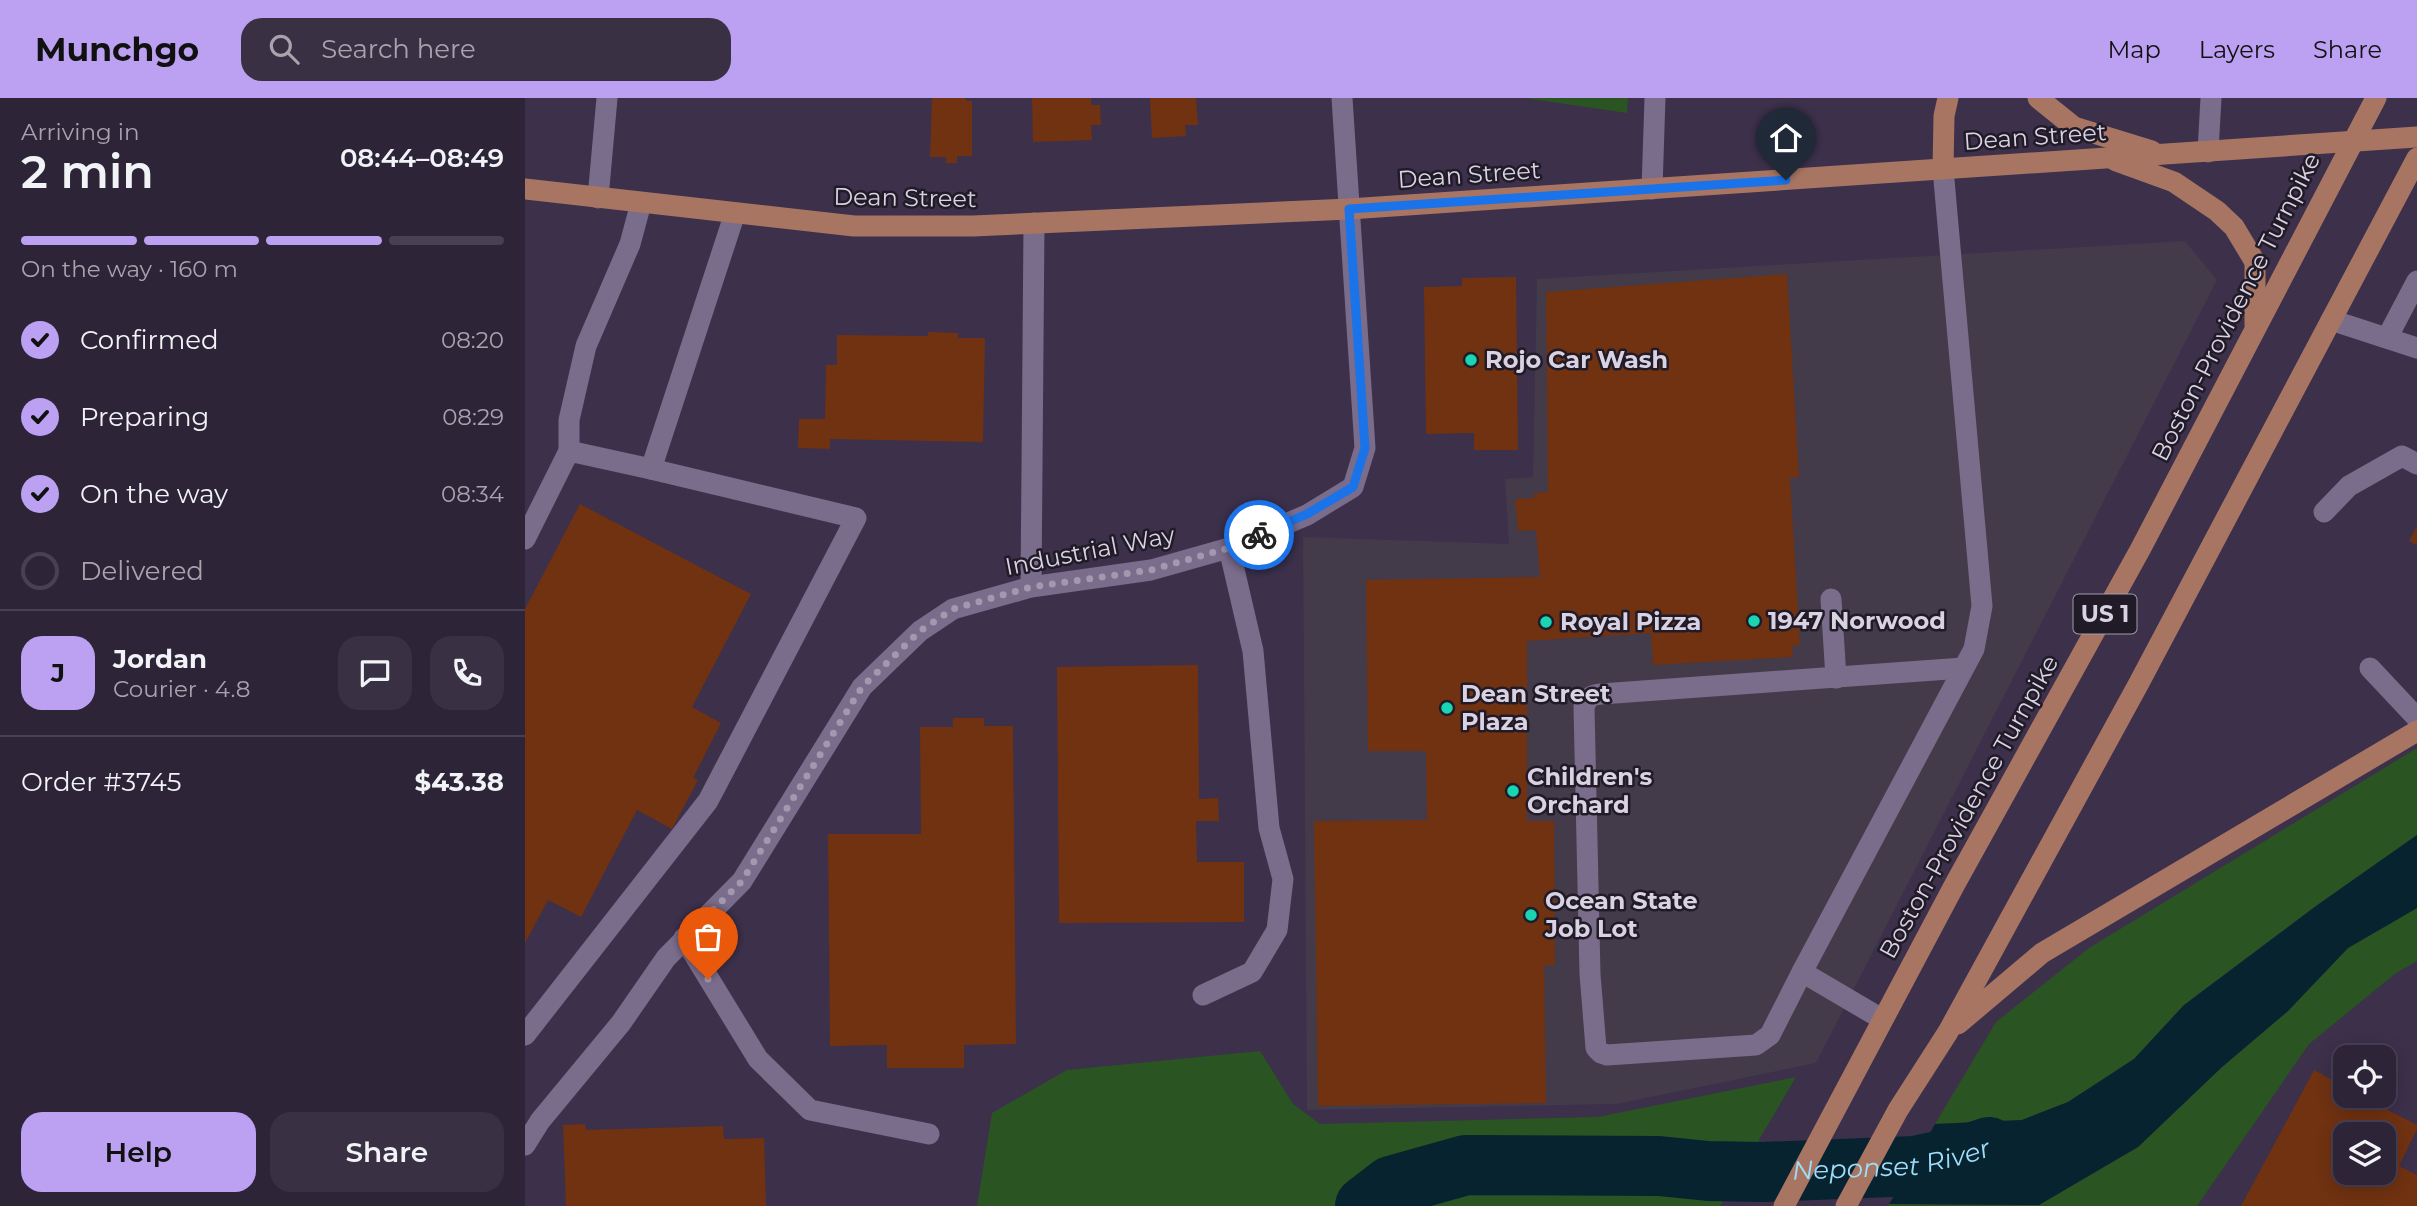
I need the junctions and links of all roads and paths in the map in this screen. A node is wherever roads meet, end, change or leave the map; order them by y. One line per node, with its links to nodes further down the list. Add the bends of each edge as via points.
1 (607, 98): 17 (street)
2 (1342, 98): 19 (street, Industrial Way)
3 (1655, 98): 16 (street)
4 (1948, 98): 14 (main road)
5 (2038, 98): 11 (main road, via 2074,127)
6 (2211, 98): 10 (street)
7 (2375, 98): 9 (main road, Boston-Providence Turnpike / US 1)
8 (2417, 137): 9 (main road, Dean Street)
9 (2351, 142): 10 (main road, Dean Street); 24 (main road, Boston-Providence Turnpike / US 1)
10 (2208, 152): 11 (main road, Dean Street)
11 (2164, 155): 12 (main road, Dean Street)
12 (2108, 158): 14 (main road, Dean Street); 24 (main road, via 2175,182 2234,227 2255,262)
13 (2417, 158): 23 (main road, US 1)
14 (1943, 170): 16 (main road, Dean Street); 35 (street, via 1982,606 1973,649)
15 (525, 189): 17 (main road, Dean Street)
16 (1653, 189): 19 (main road, Dean Street)
17 (598, 198): 18 (main road, Dean Street)
18 (641, 203): 20 (main road, Dean Street); 27 (street, via 630,244 586,346 569,420)
19 (1349, 209): 21 (main road, Dean Street); 32 (street, Industrial Way, via 1365,448 1353,487 1307,514)
20 (735, 213): 21 (main road, Dean Street, via 853,226); 29 (street)
21 (1034, 223): 33 (street)
22 (2417, 281): 25 (street)
23 (2331, 320): 25 (street); 44 (main road, US 1)
24 (2255, 329): 43 (main road, Boston-Providence Turnpike / US 1, via 2141,548)
25 (2387, 338): 26 (street)
26 (2417, 348)
27 (569, 451): 29 (street); 31 (street)
28 (2417, 464): 30 (street, via 2402,456 2349,486)
29 (651, 468): 45 (street, via 856,518 708,802)
30 (2324, 512)
31 (525, 539)
32 (1229, 548): 33 (street, Industrial Way, via 1151,570); 42 (street, via 1253,651 1269,828 1283,878 1276,930 1252,972)
33 (1031, 587): 40 (street, Industrial Way, via 953,609 920,631 862,687 742,881)
34 (1831, 600): 37 (street)
35 (1963, 668): 37 (street); 41 (street)
36 (2371, 668): 38 (street)
37 (1836, 678): 41 (street, via 1601,694 1587,699 1584,706 1596,1048 1607,1055 1756,1045 1770,1035)
38 (2417, 718)
39 (2417, 731): 44 (main road, via 2042,953)
40 (684, 939): 46 (street, via 758,1059 810,1110); 47 (street, Industrial Way)
41 (1802, 972): 43 (street)
42 (1203, 995)
43 (1882, 1019): 48 (main road, Boston-Providence Turnpike / US 1)
44 (1948, 1032): 49 (main road, US 1)
45 (525, 1035)
46 (929, 1134)
47 (525, 1145)
48 (1784, 1206)
49 (1846, 1206)

